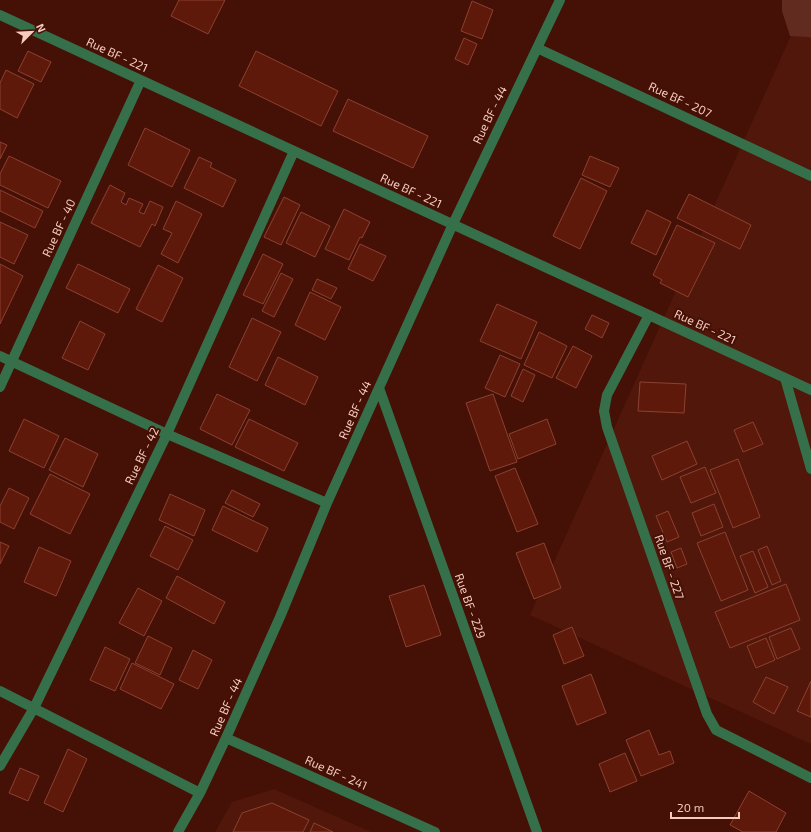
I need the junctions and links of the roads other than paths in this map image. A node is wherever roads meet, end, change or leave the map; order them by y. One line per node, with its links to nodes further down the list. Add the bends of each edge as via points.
1 (560, 0): 3 (street, Rue BF - 44)
2 (0, 15): 4 (street, Rue BF - 221)
3 (537, 48): 6 (street, Rue BF - 207); 7 (street, Rue BF - 44)
4 (141, 80): 5 (street, Rue BF - 221); 10 (street, Rue BF - 40)
5 (294, 151): 7 (street, Rue BF - 221); 15 (street, Rue BF - 42)
6 (811, 176)
7 (453, 224): 8 (street, Rue BF - 221); 13 (street, Rue BF - 44)
8 (650, 315): 11 (street, Rue BF - 221); 22 (street, Rue BF - 227, via 607,395 604,411 607,427 704,707 716,730)
9 (0, 356): 10 (street)
10 (12, 361): 12 (street, Rue BF - 40); 15 (street)
11 (785, 378): 14 (street, Rue BF - 221); 16 (street)
12 (0, 387)
13 (379, 388): 17 (street, Rue BF - 44); 26 (street, Rue BF - 229)
14 (811, 390)
15 (167, 434): 17 (street); 19 (street, Rue BF - 42)
16 (811, 469)
17 (328, 504): 20 (street, Rue BF - 44)
18 (0, 692): 19 (street)
19 (34, 708): 21 (street, Rue BF - 42); 23 (street)
20 (226, 738): 23 (street, Rue BF - 44); 25 (street, Rue BF - 241)
21 (0, 766)
22 (811, 778)
23 (200, 793): 24 (street, Rue BF - 44)
24 (178, 832)
25 (435, 832)
26 (537, 832)

